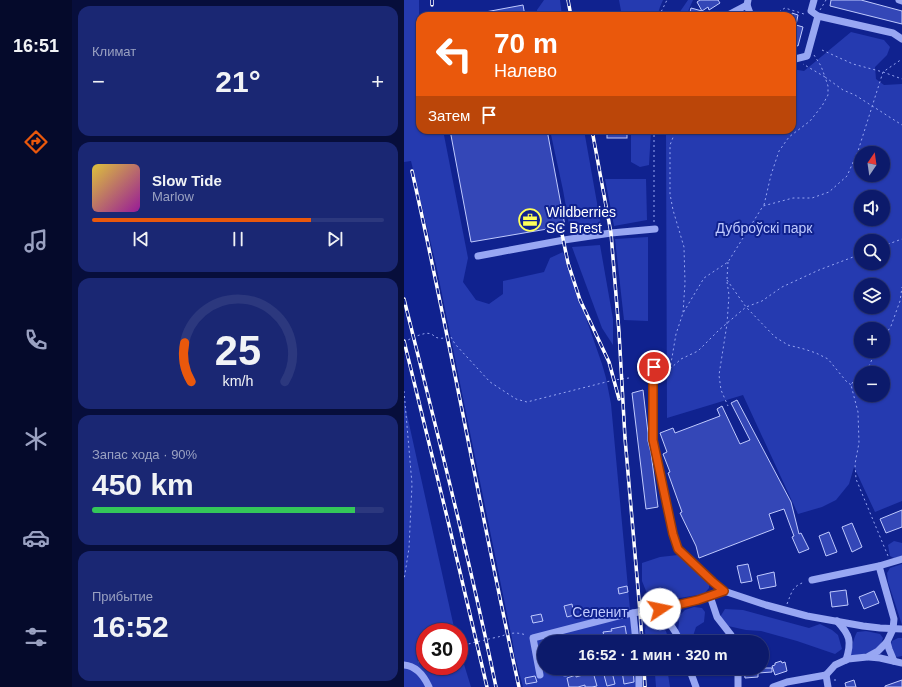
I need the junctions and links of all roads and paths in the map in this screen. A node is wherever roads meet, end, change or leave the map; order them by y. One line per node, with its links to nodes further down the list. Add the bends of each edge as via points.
1 (667, 0): 7 (path)
2 (814, 0): 10 (street)
3 (826, 0): 10 (path)
4 (899, 0): 5 (street)
5 (902, 1)
6 (747, 3): 8 (street)
7 (661, 12)
8 (732, 12)
9 (779, 12): 10 (path, via 785,8 809,15)
10 (816, 13): 11 (street, via 893,33); 12 (street)
11 (902, 39)
12 (810, 48): 14 (street, via 807,56); 18 (path)
13 (822, 50): 17 (path, via 853,64)
14 (796, 58)
15 (796, 59): 18 (path)
16 (902, 59): 17 (path)
17 (883, 72): 19 (path); 20 (path)
18 (825, 77): 20 (path); 22 (path, via 828,95 810,121)
19 (902, 79)
20 (872, 106): 21 (path); 26 (path, via 847,176 829,192 818,196 793,198)
21 (902, 125)
22 (796, 132)
23 (654, 134): 27 (path)
24 (675, 134): 36 (path, via 670,145 670,194 684,247)
25 (794, 134): 26 (path, via 779,151)
26 (763, 206): 32 (path)
27 (655, 229): 30 (street, via 564,240)
28 (902, 239): 29 (path)
29 (890, 243)
30 (478, 256)
31 (854, 257): 35 (path, via 782,287 762,301)
32 (728, 262): 33 (path); 36 (path, via 704,278)
33 (727, 280): 35 (path); 37 (path)
34 (902, 287): 38 (path, via 900,301)
35 (746, 307): 37 (path); 45 (path, via 788,346 804,349 828,359)
36 (683, 313): 42 (path, via 676,334)
37 (727, 324): 42 (path, via 698,351 681,359); 47 (path, via 719,375 721,390)
38 (890, 328)
39 (404, 342): 43 (path, via 424,333 436,338 451,337 490,382 516,399 527,402)
40 (873, 358): 45 (path, via 868,368 858,374)
41 (654, 367): 44 (street)
42 (670, 369): 44 (path)
43 (629, 378)
44 (653, 378): 53 (street, via 653,440 678,549)
45 (851, 385): 49 (path, via 858,412 856,479)
46 (404, 391): 51 (path, via 412,484 409,548)
47 (728, 406)
48 (902, 559): 49 (street)
49 (890, 562): 50 (street)
50 (879, 566): 52 (street); 59 (street, via 894,619)
51 (404, 580)
52 (812, 580): 56 (path, via 798,584 794,588)
53 (724, 591): 54 (street); 56 (street)
54 (710, 596): 55 (street); 63 (street, via 717,617)
55 (652, 610): 57 (street); 62 (street, via 667,620)
56 (785, 610): 58 (street)
57 (633, 613): 61 (street); 64 (street)
58 (837, 621): 59 (street); 70 (street, via 849,638)
59 (893, 629): 60 (street); 65 (street)
60 (902, 629)
61 (635, 635)
62 (677, 635)
63 (731, 635)
64 (533, 638): 66 (path, via 519,633 508,633); 68 (street)
65 (888, 642): 67 (street, via 878,652); 71 (street)
66 (468, 644)
67 (867, 657): 70 (street); 71 (street)
68 (537, 659)
69 (902, 659): 71 (street)
70 (846, 660): 79 (street, via 835,665)
71 (894, 661): 72 (street)
72 (902, 663)
73 (416, 664): 75 (path)
74 (404, 665): 75 (street)
75 (414, 667): 80 (street, via 425,678)
76 (639, 675): 81 (street)
77 (692, 675): 82 (street)
78 (738, 675): 83 (street)
79 (826, 675): 84 (street, via 786,682); 85 (street)
80 (429, 687)
81 (639, 687)
82 (696, 687)
83 (738, 687)
84 (774, 687)
85 (828, 687)

